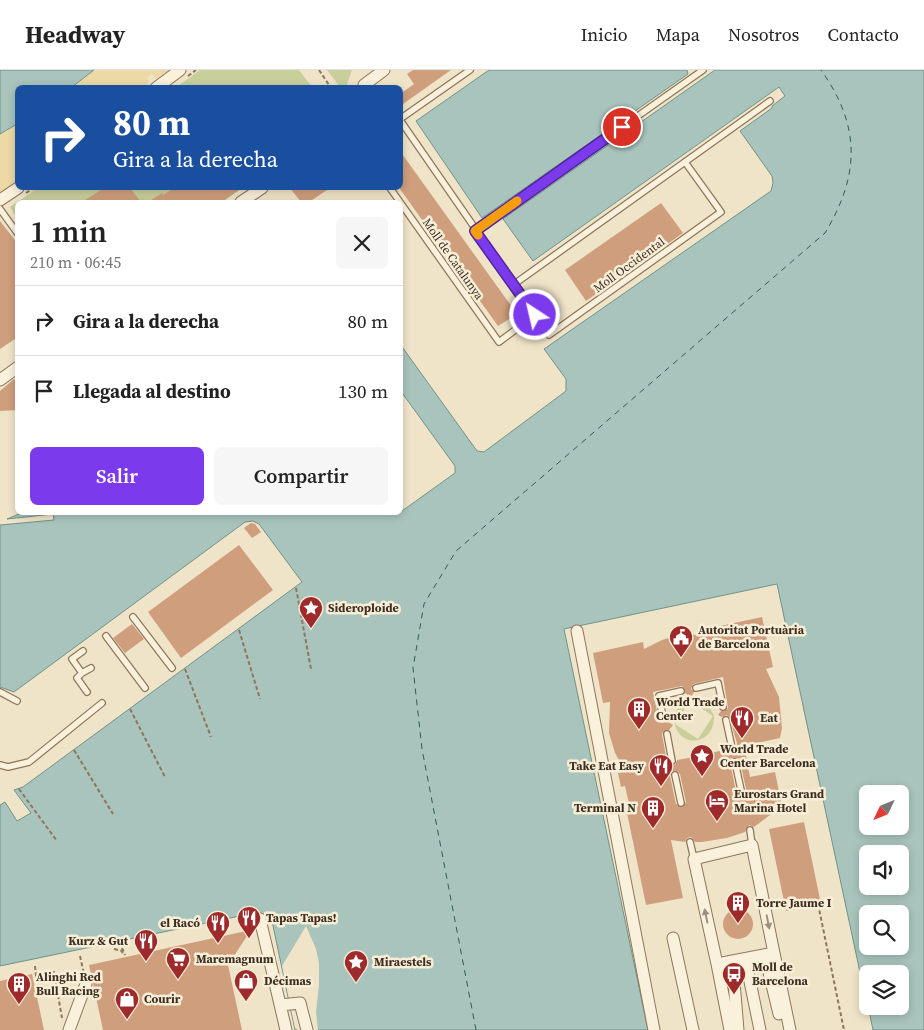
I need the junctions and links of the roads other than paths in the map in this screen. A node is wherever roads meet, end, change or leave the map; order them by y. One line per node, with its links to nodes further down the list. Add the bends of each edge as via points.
1 (180, 70): 6 (street)
2 (368, 70): 7 (street)
3 (384, 70): 8 (street)
4 (470, 70): 10 (lane)
5 (703, 70): 20 (lane)
6 (160, 85)
7 (364, 85)
8 (365, 85)
9 (770, 101): 12 (lane)
10 (403, 117)
11 (403, 123): 20 (lane)
12 (685, 162): 21 (lane); 22 (lane, Moll Occidental, via 721,212 548,335)
13 (15, 190): 15 (street)
14 (259, 190): 16 (street)
15 (0, 200)
16 (244, 200)
17 (403, 206): 22 (lane, Moll de Catalunya, via 499,342)
18 (0, 209): 19 (lane)
19 (15, 230)
20 (475, 231): 21 (lane)
21 (513, 285): 22 (lane)
22 (535, 315)
23 (15, 369): 24 (street)
24 (0, 380)
25 (133, 617): 30 (lane)
26 (577, 630): 64 (street)
27 (106, 636): 32 (lane)
28 (83, 651): 31 (lane, via 72,659)
29 (90, 668): 31 (lane)
30 (172, 668)
31 (82, 672): 36 (lane, via 77,678)
32 (145, 688)
33 (696, 688): 39 (lane, via 718,683)
34 (682, 691): 40 (lane, via 658,696)
35 (0, 692): 37 (lane)
36 (87, 692)
37 (17, 701)
38 (102, 703): 46 (lane, via 29,762 8,768)
39 (723, 707)
40 (663, 718)
41 (726, 720): 43 (lane)
42 (666, 734): 44 (lane)
43 (732, 748)
44 (672, 761)
45 (735, 762): 48 (lane)
46 (0, 764)
47 (675, 775): 49 (lane)
48 (741, 790)
49 (681, 802)
50 (750, 830): 52 (lane)
51 (690, 842): 53 (lane)
52 (752, 845): 53 (street); 56 (street, one-way to 56)
53 (694, 859): 57 (street, one-way to 53)
54 (260, 919): 60 (street)
55 (673, 938): 65 (street)
56 (774, 953): 57 (street); 70 (street)
57 (716, 964): 66 (street)
58 (746, 965): 67 (street, via 733,970); 68 (street); 69 (street, via 766,964)
59 (86, 984): 61 (street)
60 (280, 1005): 62 (street); 63 (street, via 300,1003)
61 (66, 1025)
62 (286, 1030)
63 (306, 1030)
64 (654, 1030)
65 (693, 1030)
66 (730, 1030)
67 (738, 1030)
68 (760, 1030)
69 (783, 1030)
70 (790, 1030)

